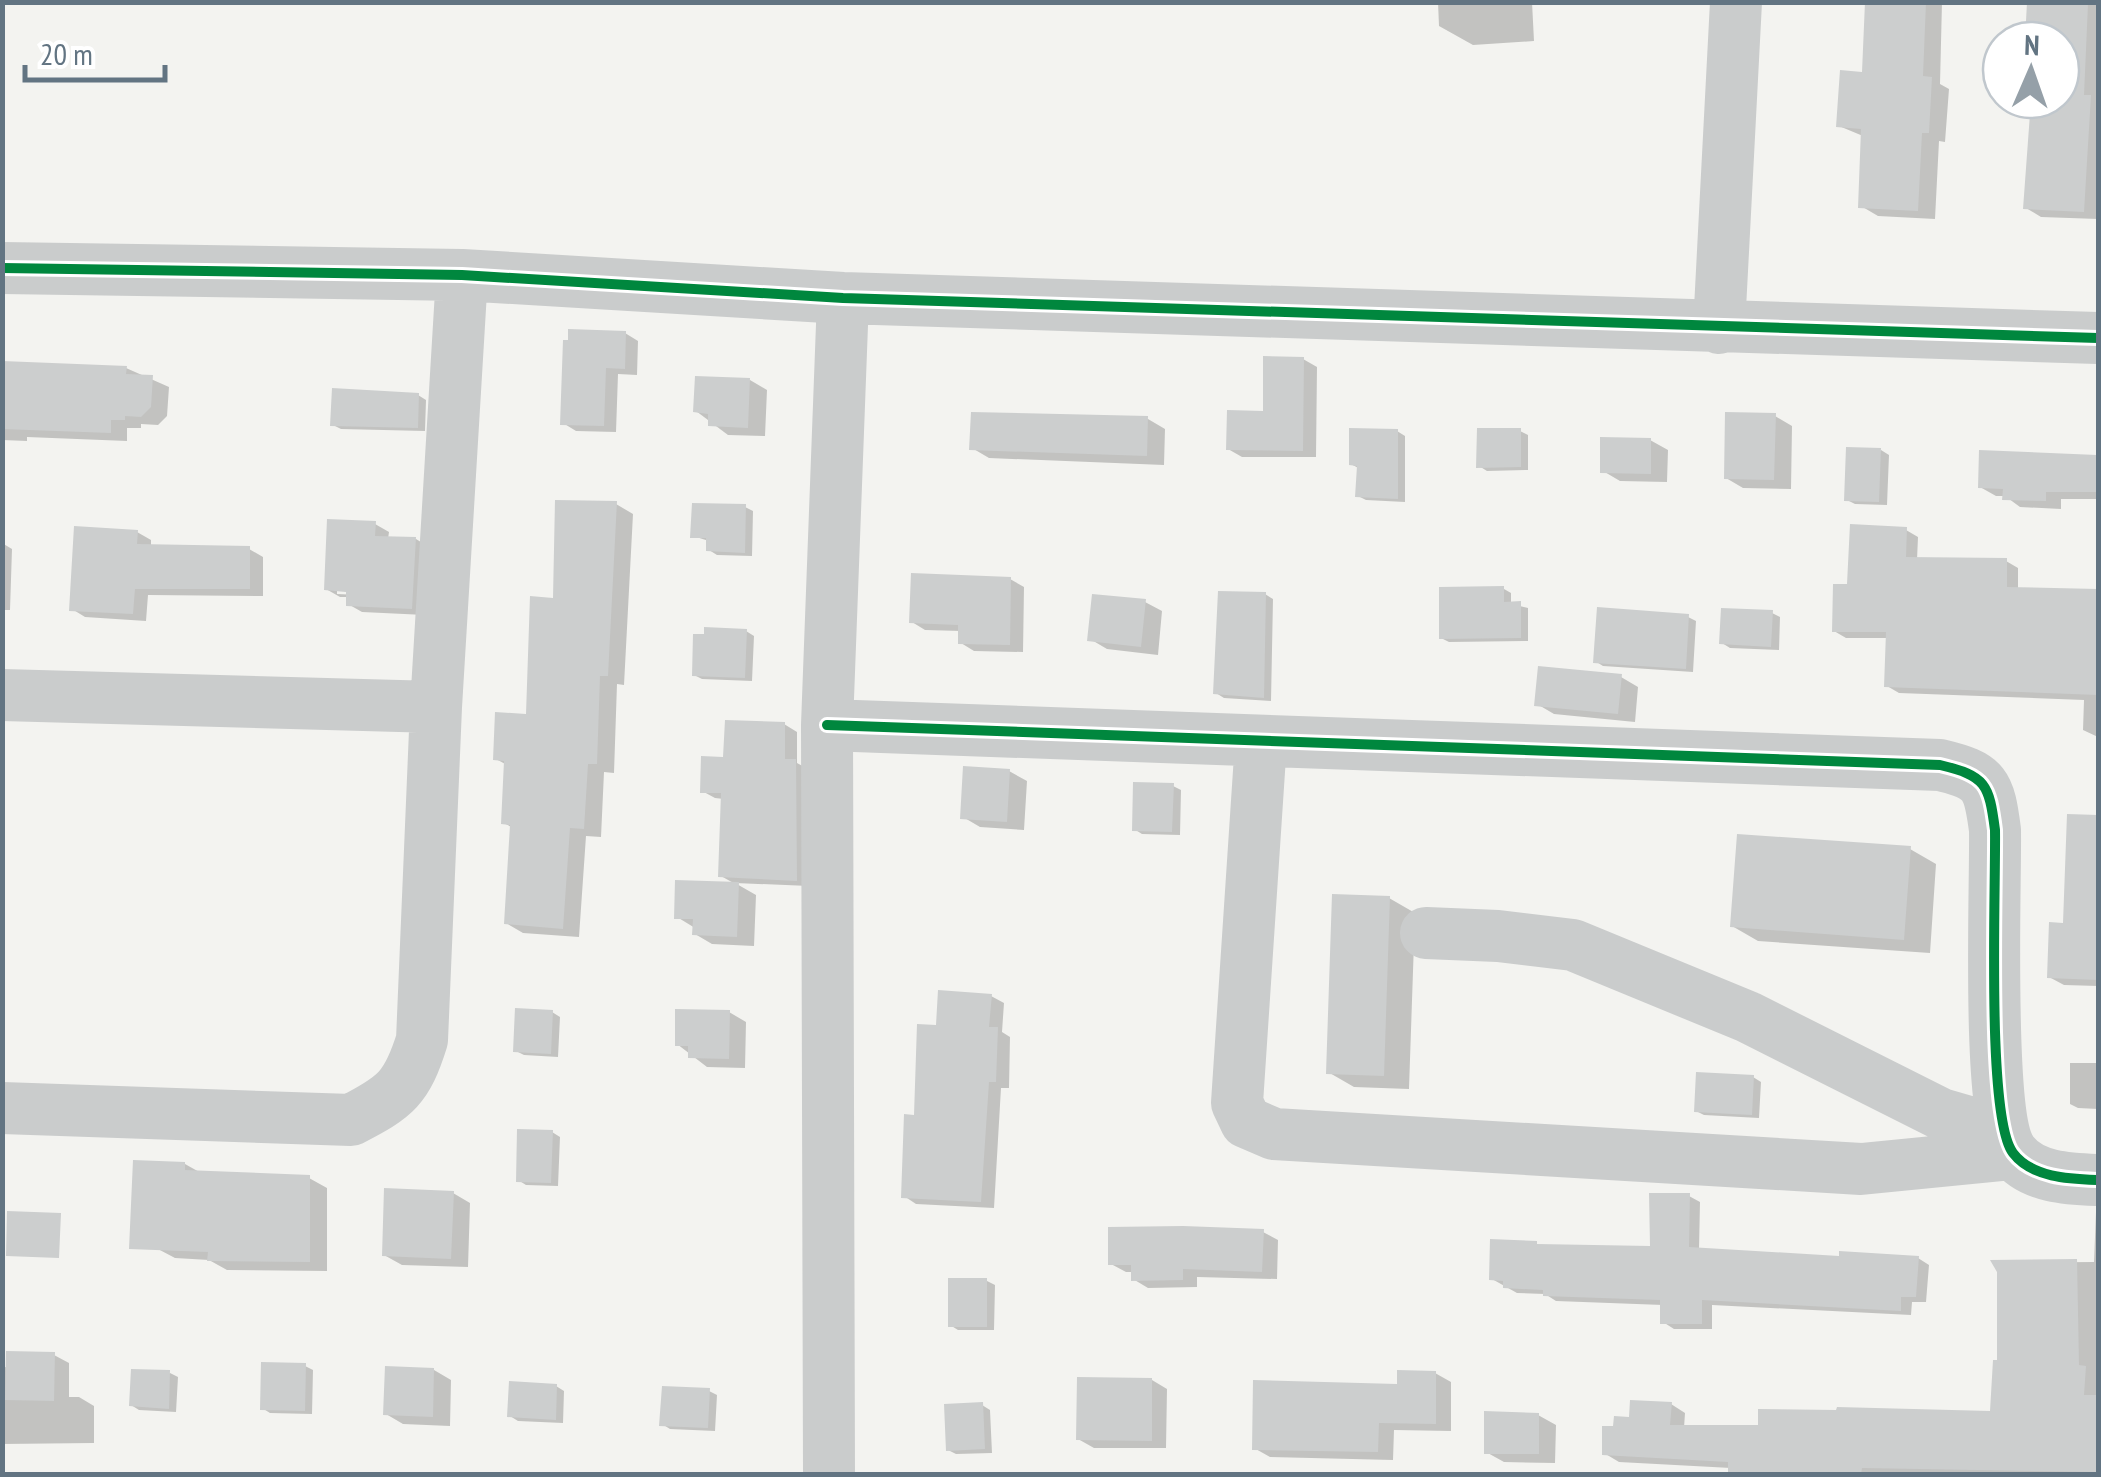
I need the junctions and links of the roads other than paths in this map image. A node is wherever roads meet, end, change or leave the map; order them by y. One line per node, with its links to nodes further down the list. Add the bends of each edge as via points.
1 (1736, 2): 5 (street)
2 (2, 268): 3 (street)
3 (462, 275): 4 (street); 8 (street)
4 (843, 298): 5 (street); 9 (street)
5 (1719, 328): 6 (street)
6 (2098, 338)
7 (2, 695): 8 (street)
8 (436, 706): 12 (street, via 422,1040 412,1073 385,1102 351,1120)
9 (827, 725): 10 (street); 15 (street)
10 (1260, 741): 13 (street, via 1940,765 1970,772 1991,798 1996,830 1996,1076); 13 (street, via 1238,1103 1246,1122 1274,1134 1862,1168)
11 (1426, 934): 13 (street, via 1573,946 1762,1024)
12 (2, 1108)
13 (2008, 1143): 14 (street, via 2039,1173)
14 (2098, 1180)
15 (829, 1474)

